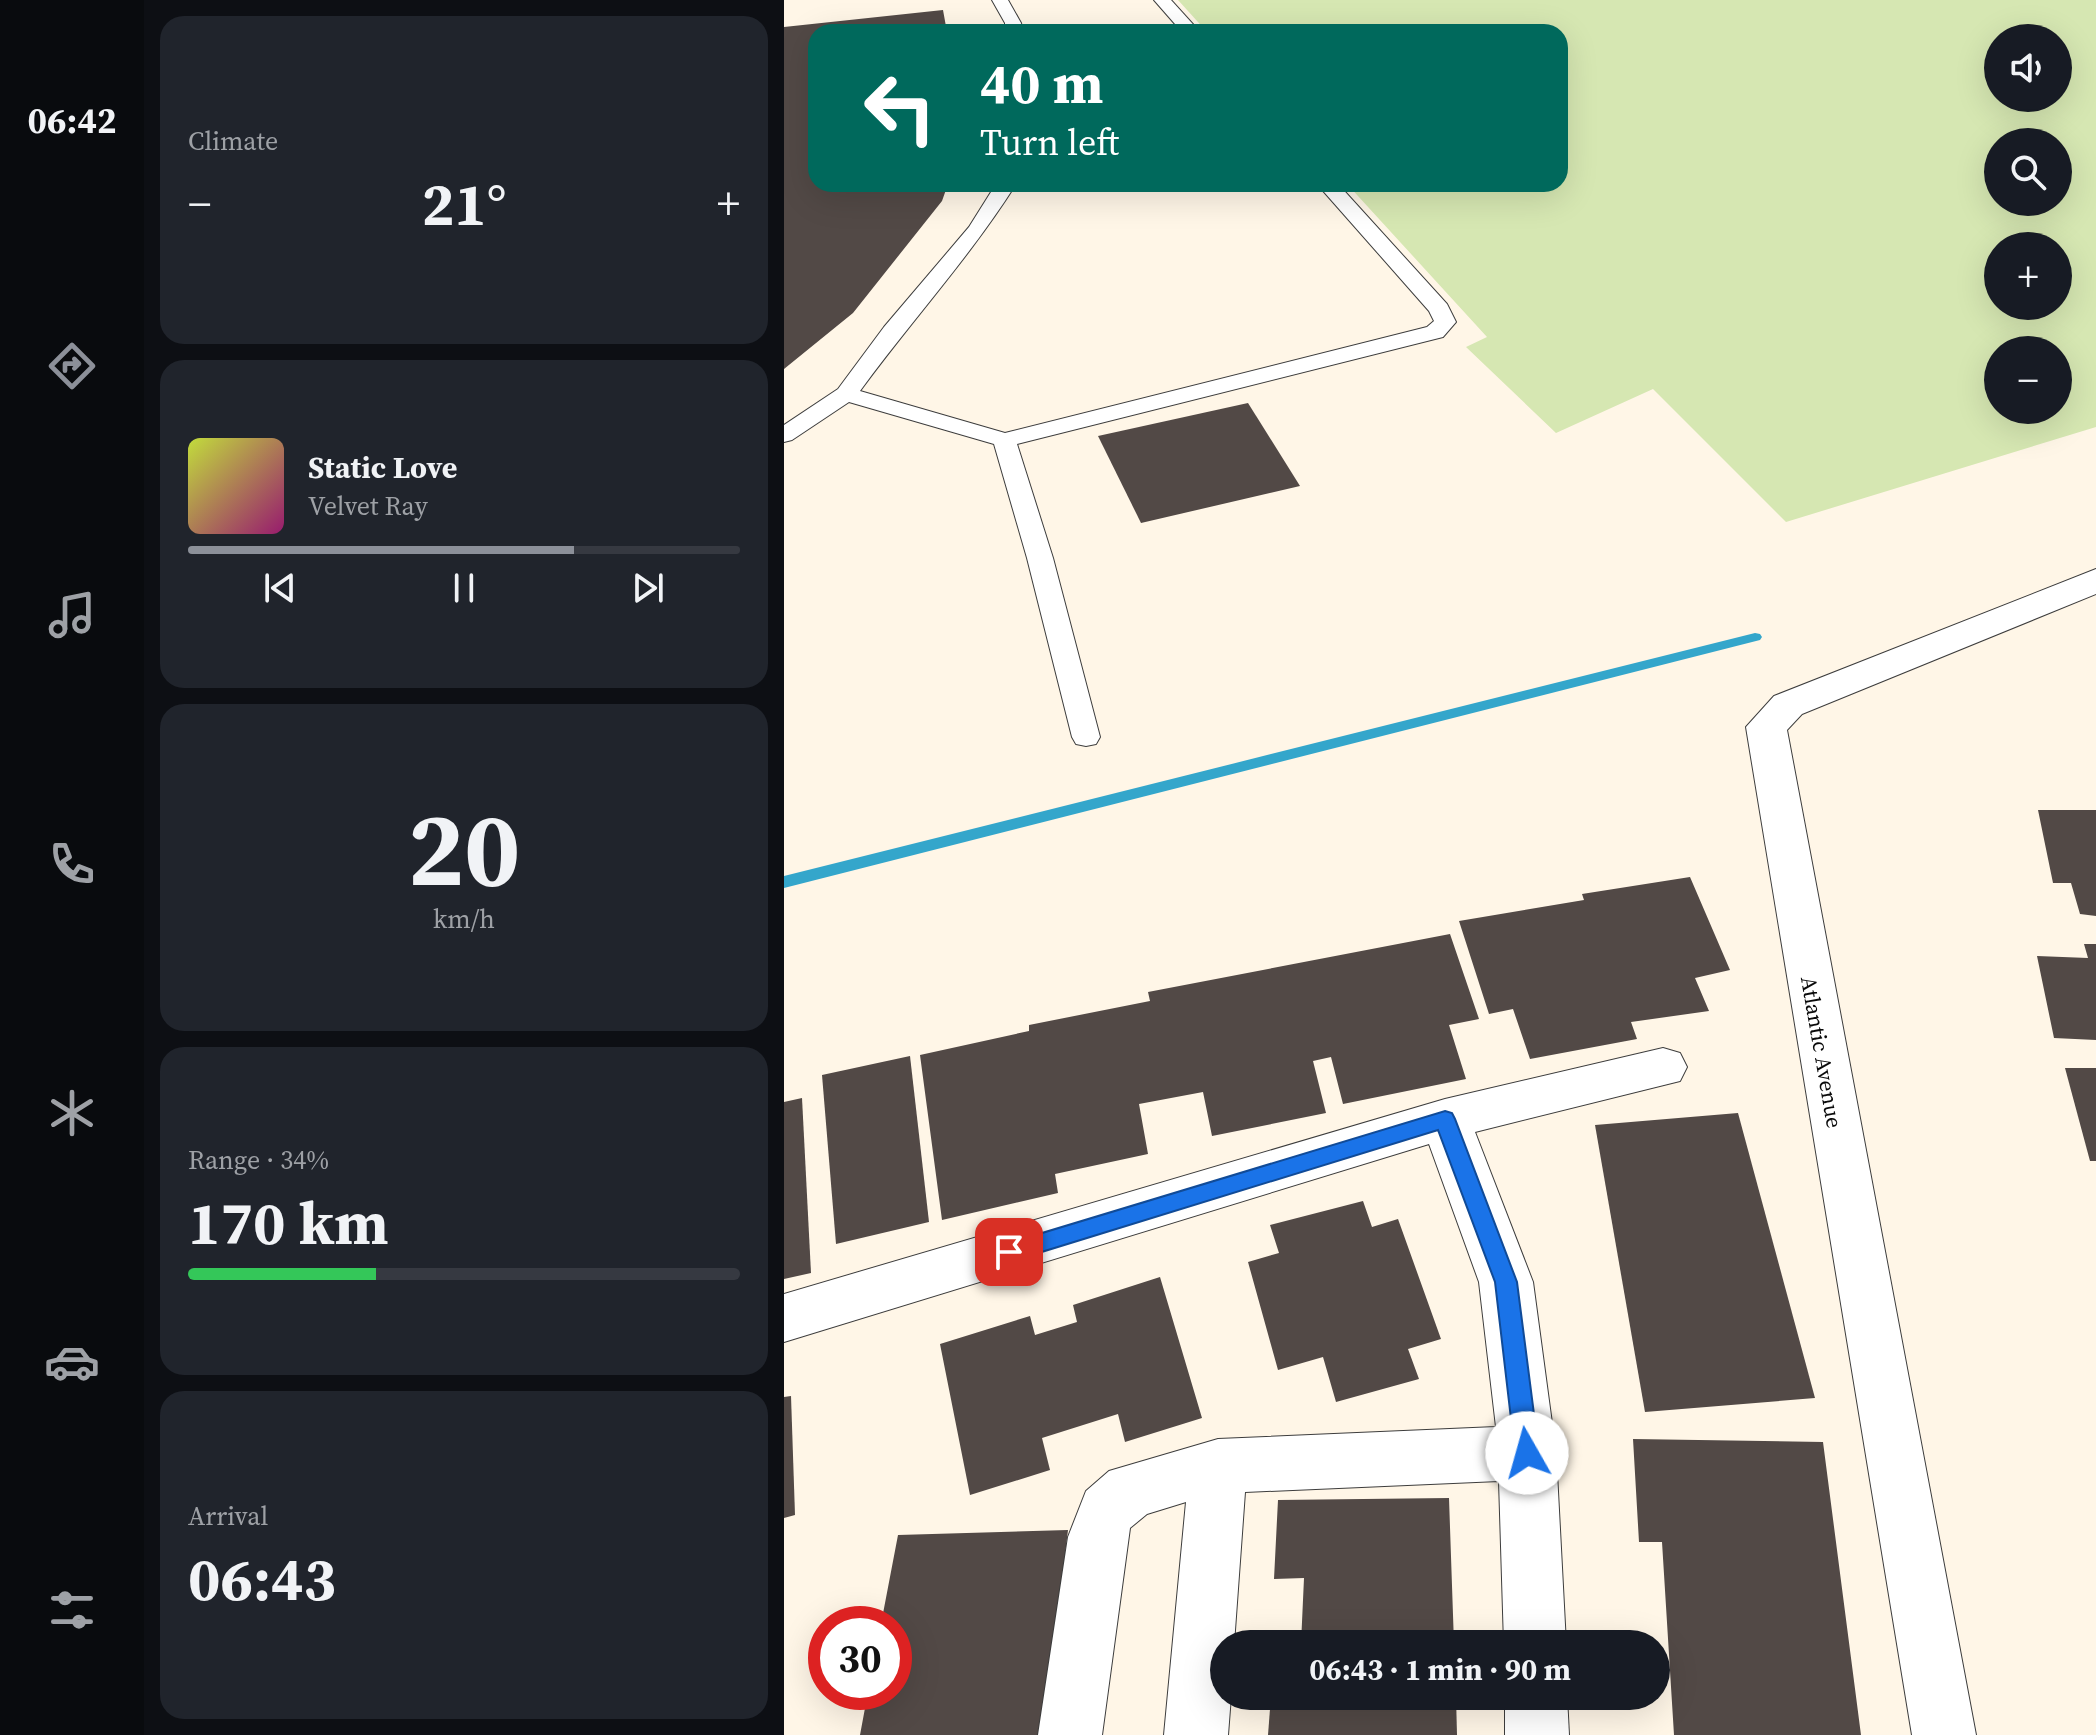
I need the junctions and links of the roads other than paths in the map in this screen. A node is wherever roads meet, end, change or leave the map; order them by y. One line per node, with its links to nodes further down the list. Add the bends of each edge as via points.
1 (1000, 0): 3 (lane)
2 (1162, 0): 4 (lane)
3 (1013, 24)
4 (1184, 24)
5 (1001, 192): 7 (lane, via 977,230)
6 (1334, 192): 9 (lane, via 1439,309 1445,322 1435,332)
7 (846, 394): 8 (lane); 9 (lane)
8 (784, 435)
9 (1004, 440): 11 (lane)
10 (2096, 580): 22 (street, Atlantic Avenue, via 1788,705 1766,727)
11 (1086, 737)
12 (1663, 1067): 13 (street)
13 (1445, 1119): 14 (street); 15 (street, via 1506,1282)
14 (784, 1318)
15 (1527, 1453): 16 (street); 17 (street)
16 (1218, 1466): 19 (street, via 1130,1491 1107,1511 1098,1537); 20 (street)
17 (1534, 1630)
18 (1536, 1710): 21 (street)
19 (1070, 1735)
20 (1196, 1735)
21 (1537, 1735)
22 (1944, 1735)

